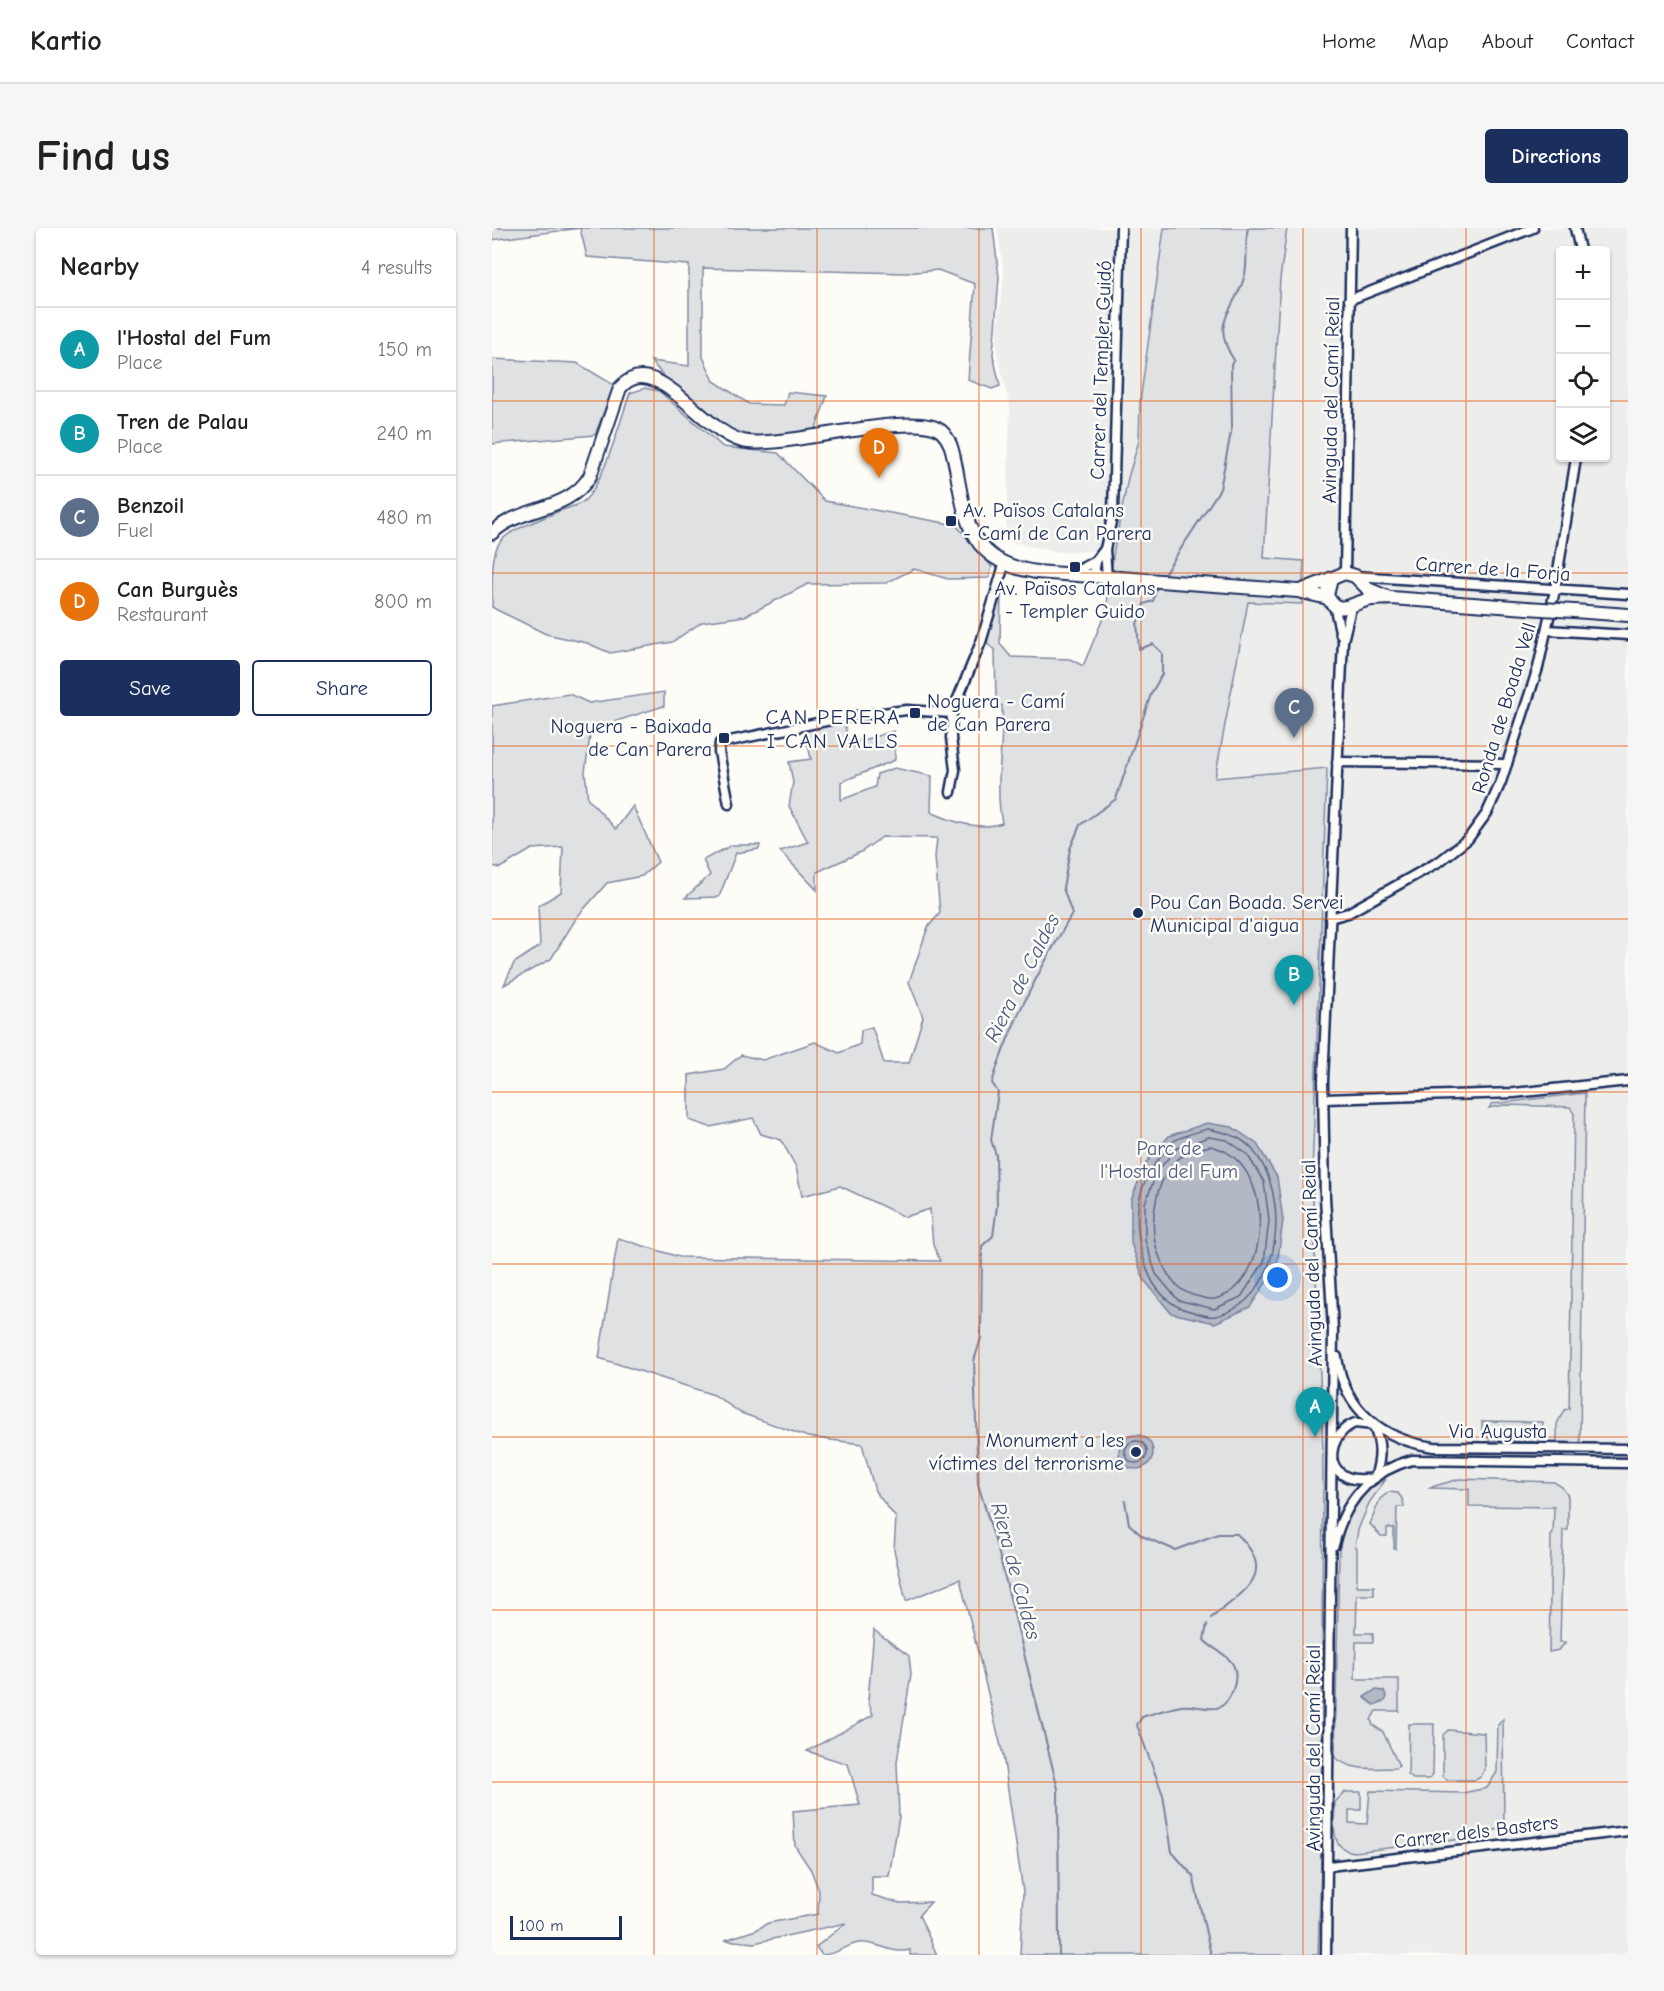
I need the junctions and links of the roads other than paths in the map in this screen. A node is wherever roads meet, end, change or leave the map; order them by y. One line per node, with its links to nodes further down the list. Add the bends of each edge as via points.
1 (1121, 228): 9 (street, Carrer del Templer Guidó, via 1113,513)
2 (1351, 228): 6 (street, Avinguda del Camí Reial)
3 (1533, 228): 6 (street)
4 (1575, 228): 5 (street)
5 (1579, 246)
6 (1349, 300): 14 (street, Avinguda del Camí Reial)
7 (1575, 462): 17 (street, Ronda de Boada Vell)
8 (492, 532): 11 (main road, via 583,488 621,388 630,379 644,375 664,384 723,434 747,442 788,441 909,424 933,426 950,442 971,531 986,551)
9 (1105, 549): 10 (street, Carrer del Templer Guidó); 15 (street, Carrer del Templer Guidó)
10 (1096, 561): 12 (street, Carrer del Templer Guidó); 13 (street, Carrer del Templer Guidó)
11 (1004, 565): 12 (main road); 27 (street, via 981,642)
12 (1069, 574): 13 (main road)
13 (1094, 576): 15 (main road)
14 (1354, 577): 16 (main road); 17 (street, Carrer de la Forja); 20 (main road); 22 (main road, via 1363,593)
15 (1107, 578): 18 (main road)
16 (1330, 579): 18 (main road); 21 (main road, via 1326,591)
17 (1555, 590): 19 (street, Carrer de la Forja); 24 (street, Ronda de Boada Vell)
18 (1298, 591): 21 (main road)
19 (1628, 594)
20 (1391, 598): 22 (main road); 23 (main road, bridge)
21 (1331, 602): 22 (main road, via 1341,608); 26 (street, Avinguda del Camí Reial)
22 (1354, 606): 26 (street, Avinguda del Camí Reial)
23 (1628, 615)
24 (1547, 630): 25 (street); 29 (street, Ronda de Boada Vell)
25 (1628, 635)
26 (1343, 641): 28 (street, Avinguda del Camí Reial)
27 (952, 712): 30 (street, via 955,770); 31 (street, via 907,710 841,718 720,742)
28 (1337, 762): 29 (street); 32 (street, Avinguda del Camí Reial)
29 (1507, 764): 32 (street, Ronda de Boada Vell, via 1487,813 1455,851 1348,913)
30 (951, 792)
31 (729, 804)
32 (1330, 918): 34 (street, Avinguda del Camí Reial)
33 (1628, 1081): 34 (street, via 1514,1093)
34 (1324, 1099): 35 (street, Avinguda del Camí Reial)
35 (1333, 1329): 36 (street, Via Augusta, via 1345,1389); 38 (street, Avinguda del Camí Reial)
36 (1373, 1425): 37 (street, Via Augusta, via 1415,1445 1434,1447); 38 (street, via 1347,1426); 40 (street, Via Augusta, via 1381,1448)
37 (1628, 1449)
38 (1331, 1454): 40 (street, via 1346,1477); 41 (street, Avinguda del Camí Reial)
39 (1628, 1463): 40 (street, Via Augusta, via 1412,1460)
40 (1375, 1478): 41 (street, Via Augusta, via 1359,1489 1346,1508)
41 (1330, 1560): 43 (street, Avinguda del Camí Reial)
42 (1628, 1831): 43 (street, Carrer dels Basters)
43 (1329, 1866): 44 (street, Avinguda del Camí Reial)
44 (1326, 1955)

